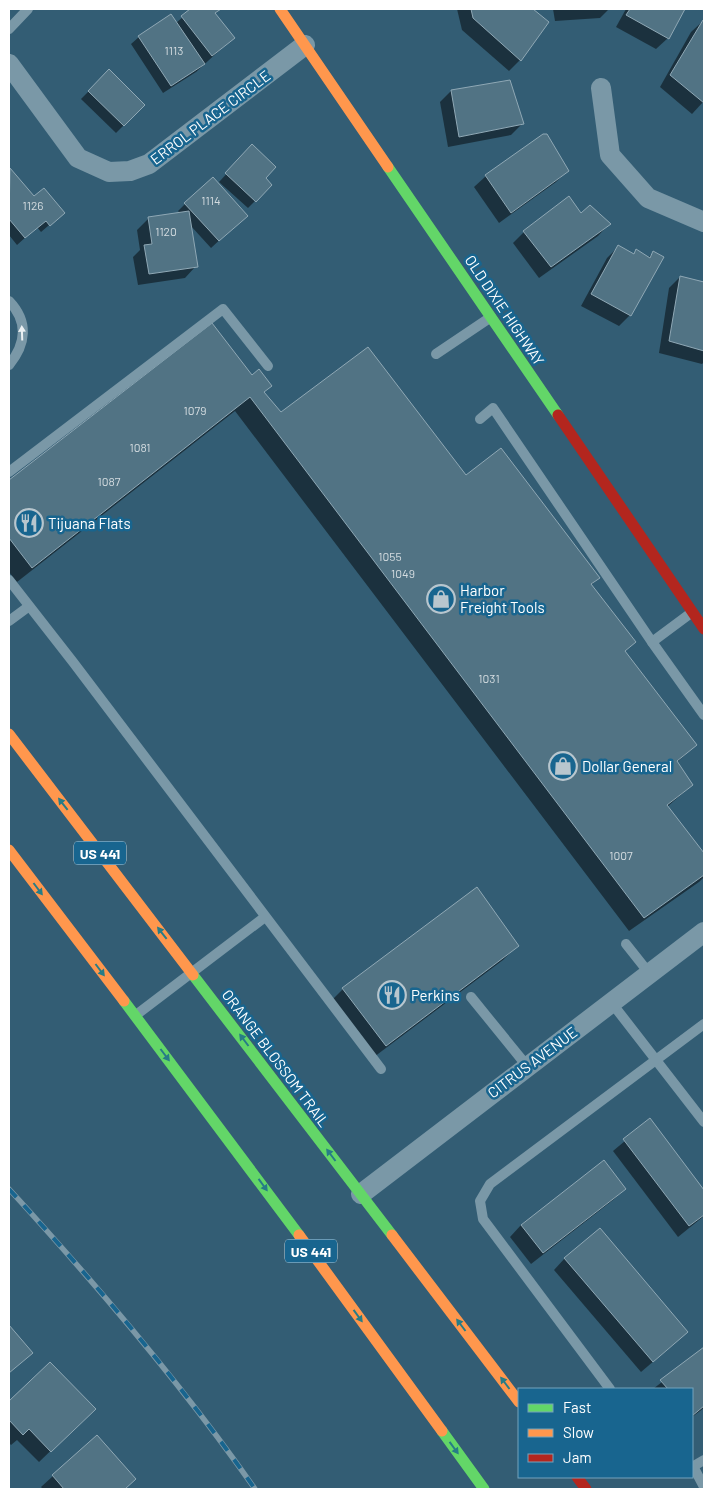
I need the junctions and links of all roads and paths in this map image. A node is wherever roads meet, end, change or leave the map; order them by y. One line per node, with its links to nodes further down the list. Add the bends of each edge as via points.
1 (28, 9): 3 (lane)
2 (280, 9): 4 (main road, OLD DIXIE HIGHWAY)
3 (9, 29)
4 (305, 45): 5 (street, ERROL PLACE CIRCLE, via 148,164 130,171 109,172 78,158); 9 (main road, OLD DIXIE HIGHWAY)
5 (9, 64)
6 (601, 88): 7 (street, via 610,155 648,198)
7 (704, 222)
8 (9, 302): 11 (lane, one-way to 8, via 24,337 21,322)
9 (492, 317): 10 (lane); 17 (main road, OLD DIXIE HIGHWAY)
10 (436, 354)
11 (9, 365)
12 (268, 366): 14 (lane, via 223,309)
13 (480, 419): 20 (lane, via 493,408)
14 (9, 472)
15 (9, 580): 16 (lane)
16 (28, 607): 18 (lane); 24 (lane)
17 (692, 612): 19 (main road, OLD DIXIE HIGHWAY); 20 (lane)
18 (9, 621)
19 (704, 629)
20 (652, 642): 21 (lane)
21 (704, 715)
22 (9, 734): 27 (main road, ORANGE BLOSSOM TRAIL / US 441, one-way to 22)
23 (9, 850): 31 (main road, US 441, one-way to 31)
24 (265, 916): 27 (lane); 35 (lane)
25 (704, 932): 28 (street, CITRUS AVENUE)
26 (626, 944): 28 (lane)
27 (191, 972): 31 (lane); 37 (main road, ORANGE BLOSSOM TRAIL / US 441, one-way to 27)
28 (649, 973): 30 (street, CITRUS AVENUE)
29 (471, 998): 34 (lane)
30 (611, 1002): 33 (lane); 34 (street, CITRUS AVENUE)
31 (135, 1016): 44 (main road, US 441, one-way to 44, via 260,1181)
32 (704, 1024): 33 (lane)
33 (656, 1061): 36 (lane); 38 (lane, via 490,1184 480,1201 483,1219)
34 (528, 1066): 37 (street, CITRUS AVENUE)
35 (381, 1069)
36 (704, 1122)
37 (361, 1194): 39 (main road, ORANGE BLOSSOM TRAIL / US 441, one-way to 37)
38 (609, 1388)
39 (518, 1401)
40 (704, 1460): 41 (lane)
41 (693, 1468): 43 (lane)
42 (577, 1478): 45 (main road)
43 (704, 1487)
44 (484, 1489)
45 (586, 1489)

